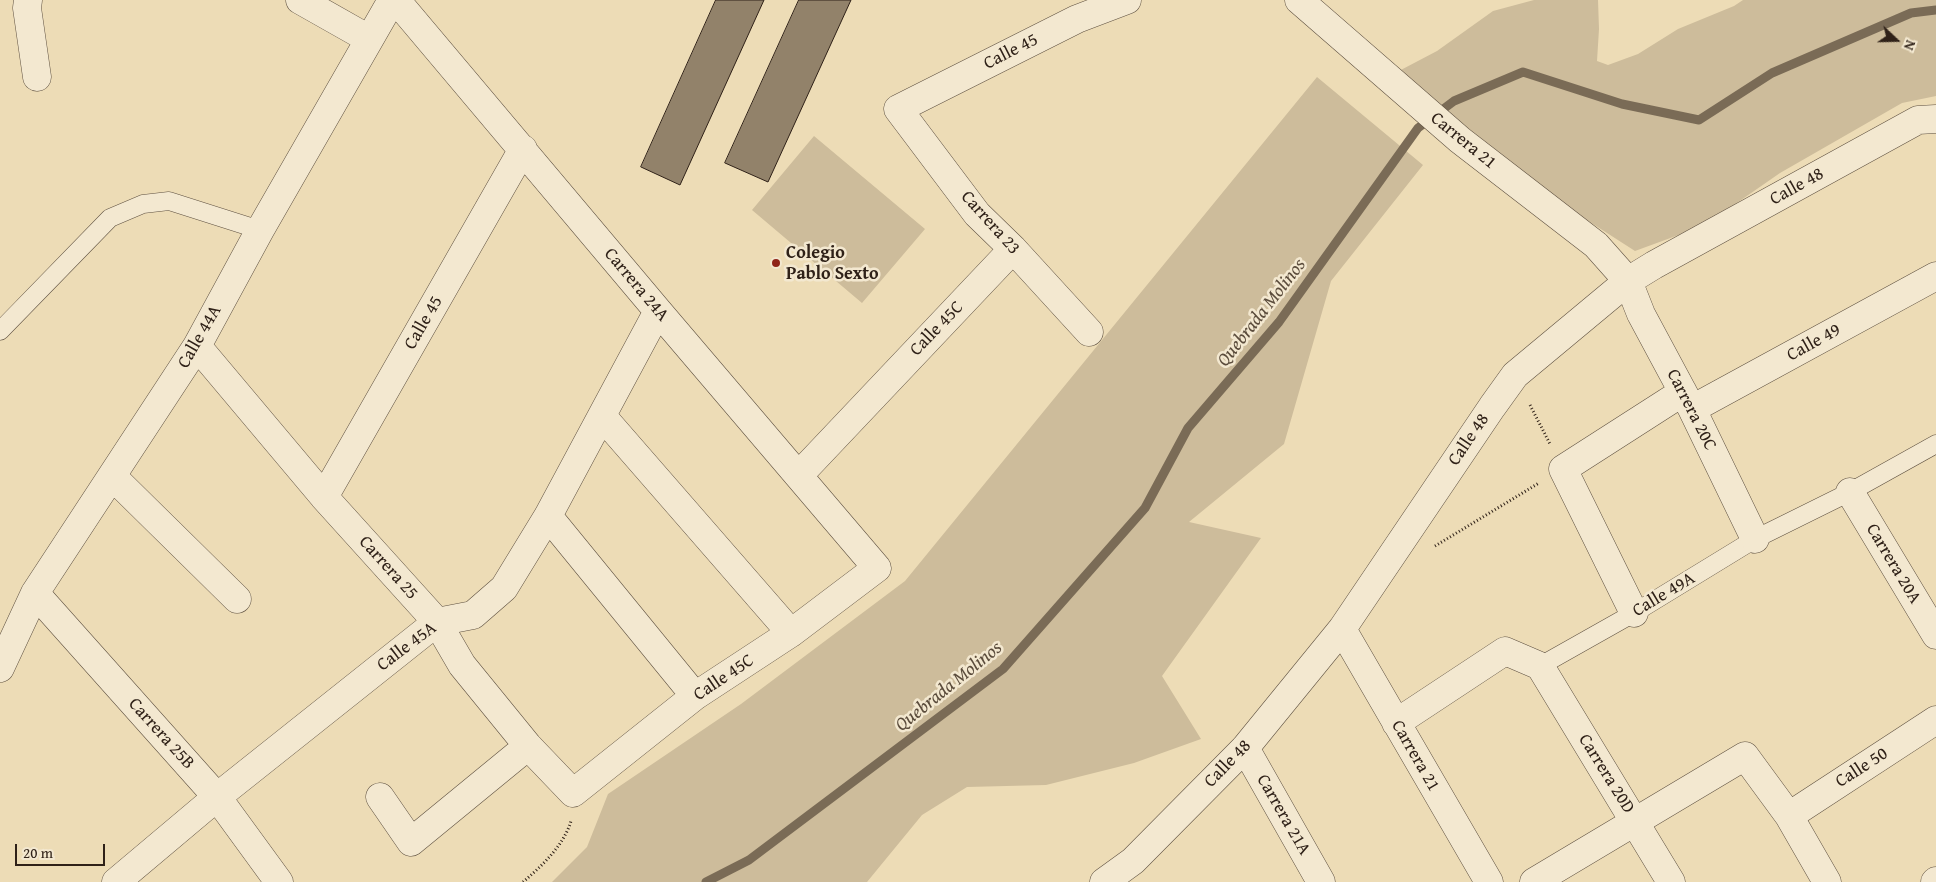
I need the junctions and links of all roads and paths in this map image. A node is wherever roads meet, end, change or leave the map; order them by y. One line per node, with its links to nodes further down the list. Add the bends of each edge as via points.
1 (28, 0): 8 (street)
2 (300, 0): 7 (street)
3 (392, 0): 7 (street, Calle 44A)
4 (396, 0): 11 (street, Carrera 24A)
5 (1127, 0): 9 (street, Calle 45, via 1077,20)
6 (1299, 0): 15 (street, Carrera 21, via 1460,140 1596,245)
7 (369, 39): 12 (street, Calle 44A)
8 (37, 77)
9 (898, 109): 13 (street, Carrera 23, via 977,214)
10 (1936, 119): 15 (street, Calle 48, via 1918,120)
11 (523, 149): 16 (street, Carrera 24A); 28 (street, Calle 45)
12 (260, 230): 17 (lane, via 169,201 143,204 110,218); 19 (street, Calle 44A)
13 (1013, 249): 18 (street, Carrera 23); 25 (street, Calle 45C)
14 (1936, 276): 21 (street, Calle 49)
15 (1628, 281): 20 (street, Calle 48); 21 (street, Carrera 20C, via 1641,314)
16 (658, 311): 22 (street, Calle 45A); 25 (street, Carrera 24A)
17 (0, 331)
18 (1089, 332)
19 (196, 346): 26 (street, Calle 44A); 28 (street, Carrera 25)
20 (1515, 375): 24 (path); 38 (street, Calle 48)
21 (1688, 401): 24 (street, Calle 49); 30 (street, Carrera 20C)
22 (602, 416): 29 (street, Calle 45A); 39 (street)
23 (1936, 444): 27 (lane, Calle 49A)
24 (1563, 469): 31 (path); 35 (street)
25 (799, 475): 32 (street, Carrera 24A)
26 (112, 476): 33 (street, Calle 44A); 34 (street)
27 (1850, 492): 30 (lane, Calle 49A); 40 (street, Carrera 20A)
28 (324, 497): 36 (street, Carrera 25)
29 (548, 516): 36 (street, Calle 45A, via 504,588 473,615); 43 (street)
30 (1755, 539): 35 (lane, Calle 49A)
31 (1430, 548)
32 (878, 568): 39 (street, Calle 45C)
33 (35, 593): 37 (street); 42 (street, Calle 44A); 49 (street, Carrera 25B)
34 (237, 599)
35 (1634, 613): 41 (lane, Calle 49A)
36 (437, 622): 46 (street, Carrera 25, via 462,665); 49 (street, Calle 45A)
37 (0, 625)
38 (1342, 629): 45 (street, Carrera 21); 47 (street, Calle 48)
39 (791, 633): 43 (street, Calle 45C)
40 (1936, 635)
41 (1540, 666): 45 (street, via 1505,651); 52 (street, Carrera 20D)
42 (0, 668)
43 (695, 696): 48 (street, Calle 45C)
44 (1936, 720): 51 (street, Calle 50)
45 (1396, 722): 58 (street, Carrera 21)
46 (528, 746): 48 (street, Carrera 25); 50 (street, via 411,842)
47 (1244, 748): 56 (street, Calle 48, via 1133,861); 57 (street, Carrera 21A)
48 (574, 793): 55 (path, via 571,823 560,844)
49 (217, 797): 53 (street, Calle 45A); 54 (street, Carrera 25B)
50 (380, 797)
51 (1789, 816): 52 (street, via 1745,756); 61 (street)
52 (1636, 822): 59 (street); 60 (street, Carrera 20D)
53 (116, 882)
54 (279, 882)
55 (523, 882)
56 (1104, 882)
57 (1321, 882)
58 (1489, 882)
59 (1534, 882)
60 (1671, 882)
61 (1827, 882)

